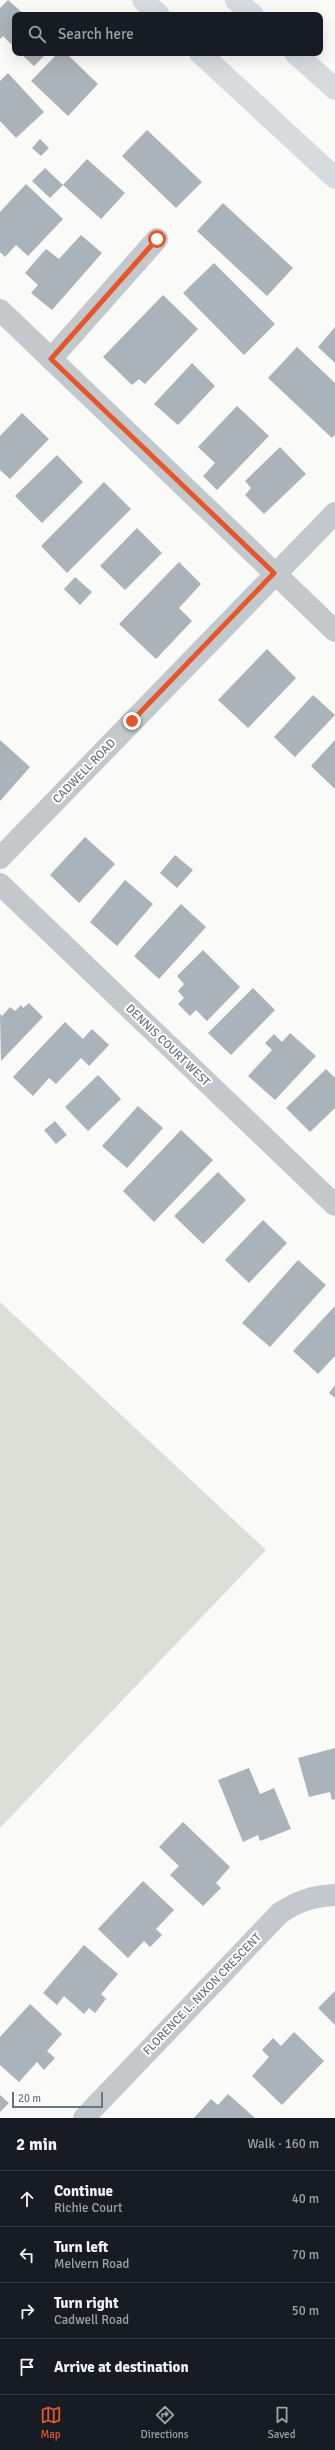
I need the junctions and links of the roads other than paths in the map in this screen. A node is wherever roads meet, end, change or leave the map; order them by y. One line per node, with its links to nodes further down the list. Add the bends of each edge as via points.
1 (143, 0): 3 (highway)
2 (236, 0): 4 (highway)
3 (156, 12)
4 (250, 12)
5 (203, 56): 8 (highway)
6 (298, 56): 7 (highway)
7 (335, 89)
8 (335, 178)
9 (157, 239): 11 (street)
10 (0, 310): 11 (street)
11 (51, 359): 13 (street)
12 (335, 513): 13 (street, CADWELL ROAD)
13 (274, 573): 14 (street); 15 (street, CADWELL ROAD)
14 (335, 631)
15 (0, 858)
16 (0, 884): 17 (street, DENNIS COURT WEST)
17 (335, 1205)
18 (335, 1895): 19 (street, FLORENCE L. NIXON CRESCENT, via 299,1900 280,1913)
19 (84, 2118)

